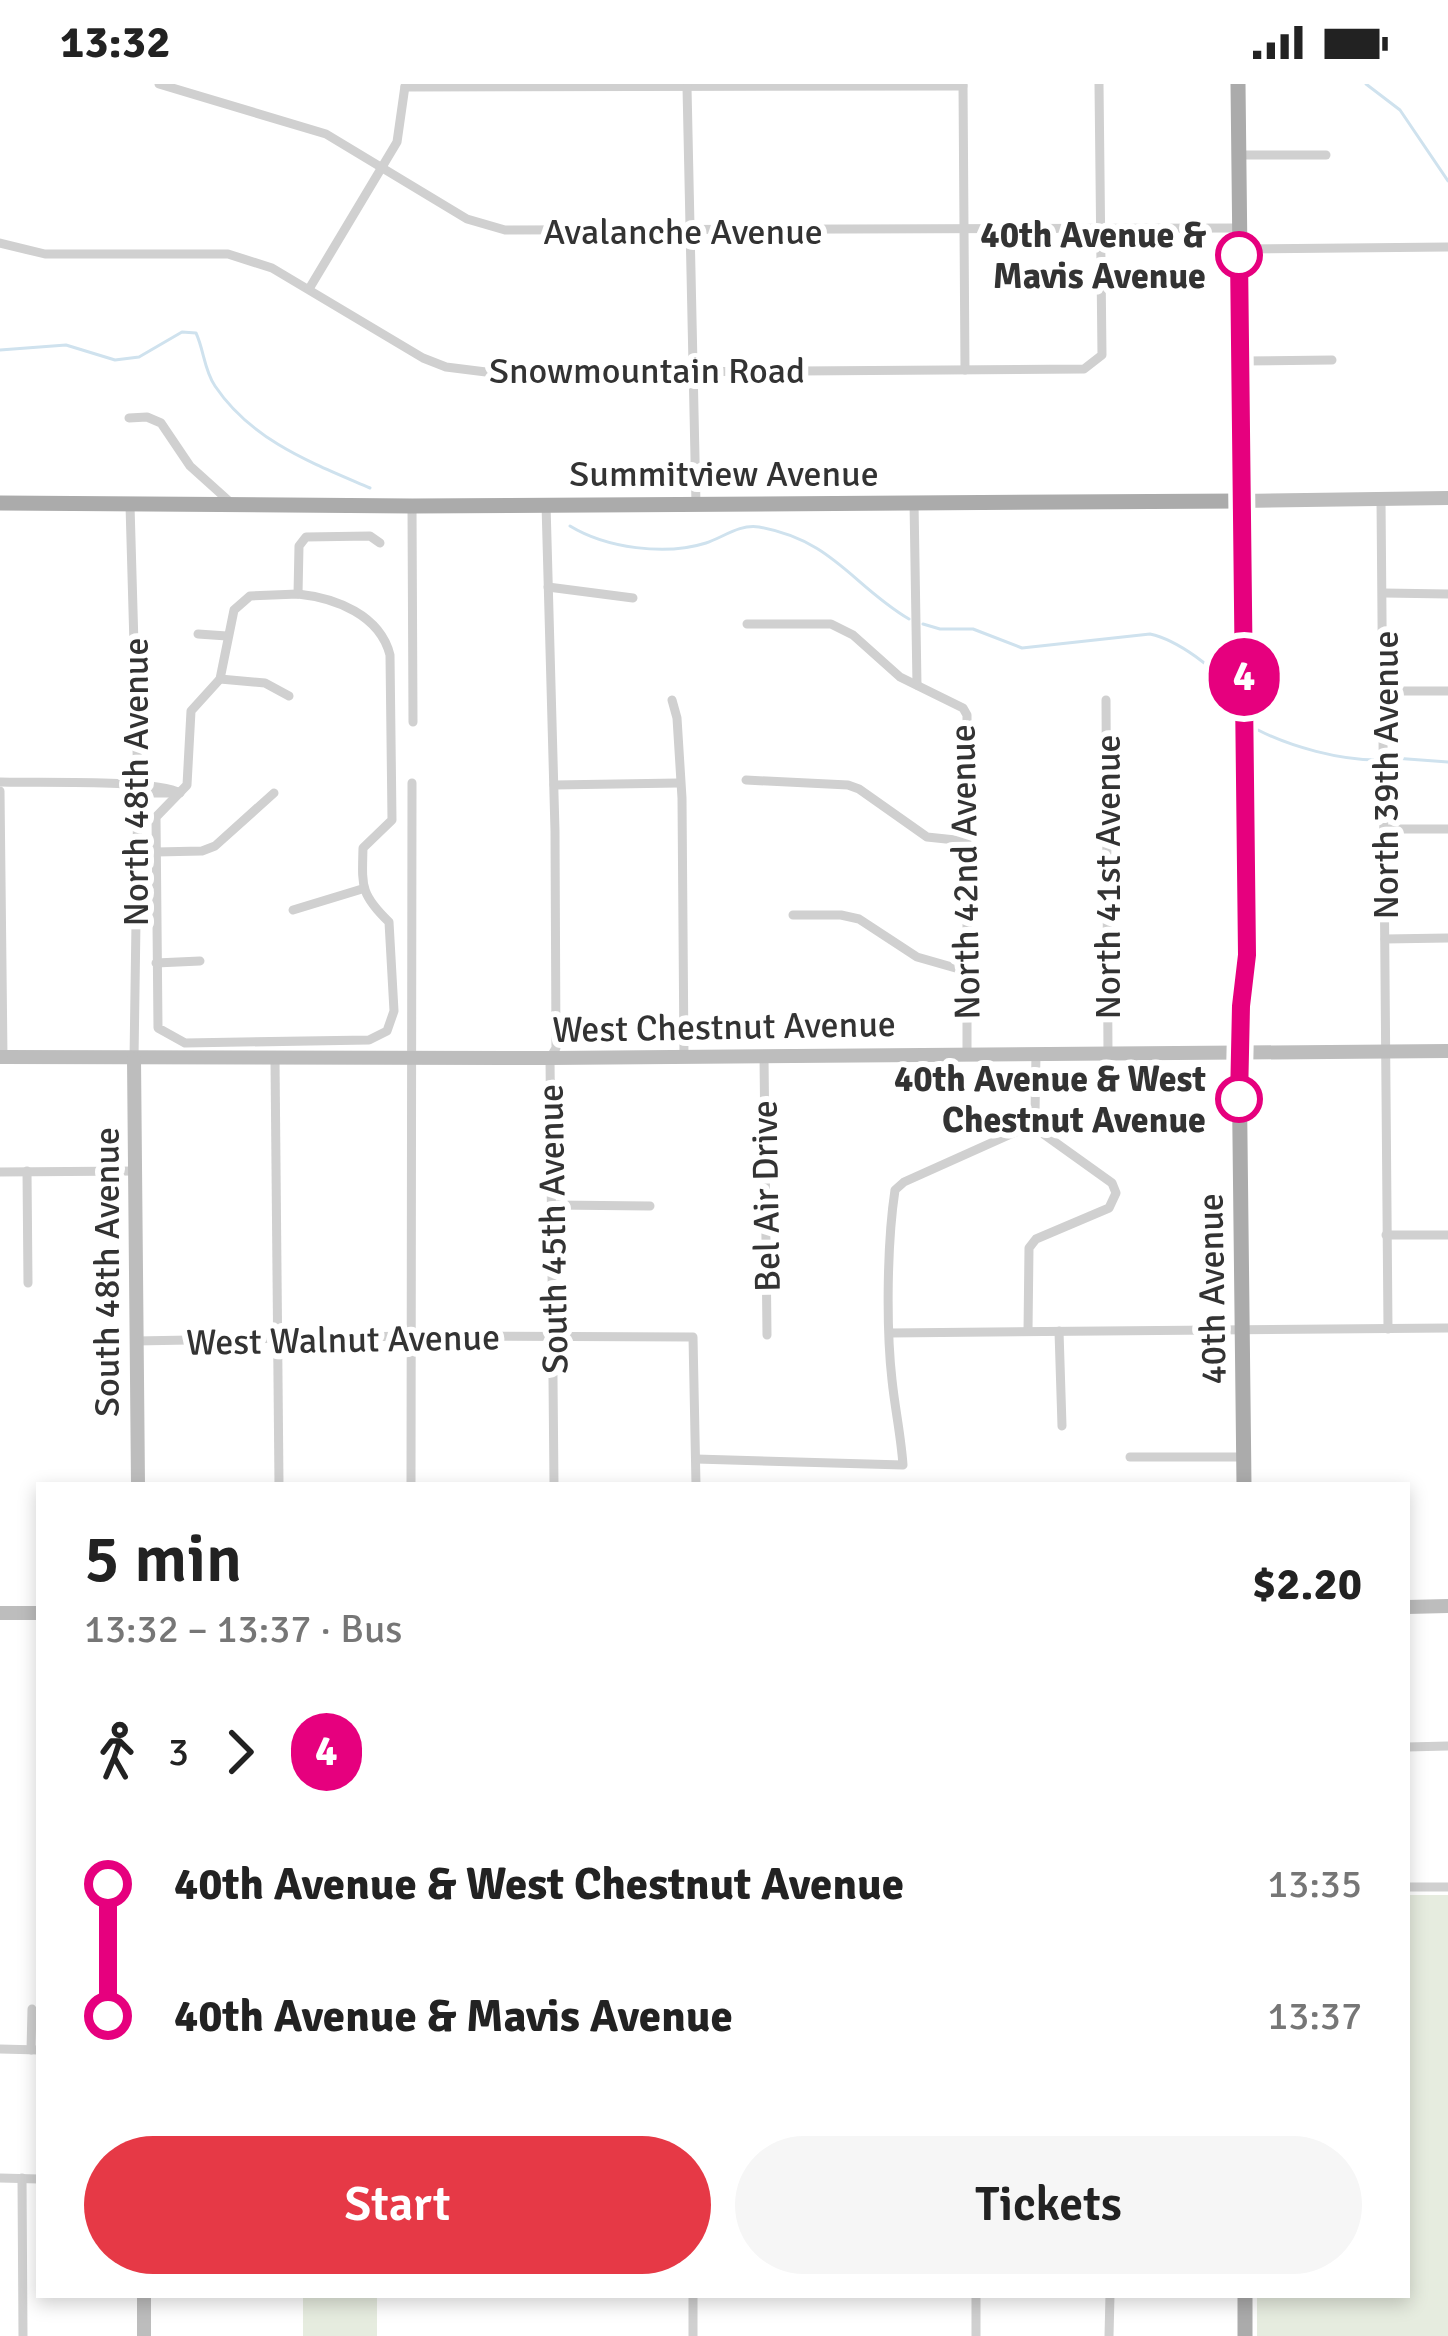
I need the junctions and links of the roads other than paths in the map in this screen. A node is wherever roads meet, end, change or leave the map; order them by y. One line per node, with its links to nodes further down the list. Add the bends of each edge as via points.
1 (159, 84): 9 (street, Avalanche Avenue, via 304,125)
2 (1099, 84): 11 (street)
3 (1238, 84): 7 (main road, 40th Avenue)
4 (405, 85): 6 (street); 9 (street, via 403,121)
5 (963, 85): 6 (street); 13 (street)
6 (687, 87): 12 (street)
7 (1238, 155): 8 (street); 10 (main road, 40th Avenue)
8 (1326, 155)
9 (384, 166): 12 (street, Avalanche Avenue, via 490,227); 17 (street)
10 (1239, 228): 11 (street, Avalanche Avenue); 16 (main road, 40th Avenue)
11 (1100, 230): 13 (street, Avalanche Avenue); 21 (street, Snowmountain Road, via 1102,355 1091,367)
12 (693, 231): 13 (street, Avalanche Avenue); 20 (street)
13 (964, 232): 21 (street)
14 (0, 243): 17 (street, Snowmountain Road, via 45,254 228,254)
15 (1448, 247): 16 (street)
16 (1239, 249): 19 (main road, 40th Avenue)
17 (309, 289): 20 (street, Snowmountain Road, via 446,367)
18 (1332, 360): 19 (street)
19 (1241, 361): 25 (main road, 40th Avenue)
20 (694, 370): 21 (street, Snowmountain Road); 29 (street)
21 (964, 370)
22 (129, 418): 31 (street, via 160,423 190,466)
23 (1448, 498): 24 (street, Summitview Avenue)
24 (1381, 499): 25 (street, Summitview Avenue); 35 (street, North 39th Avenue)
25 (1241, 501): 27 (main road, Summitview Avenue); 75 (main road, 40th Avenue, via 1247,955)
26 (0, 502): 30 (main road, Summitview Avenue)
27 (914, 502): 29 (main road, Summitview Avenue); 43 (street, North 42nd Avenue)
28 (546, 504): 29 (main road, Summitview Avenue); 32 (main road, Summitview Avenue); 34 (street, South 45th Avenue)
29 (695, 504)
30 (130, 505): 31 (main road, Summitview Avenue); 57 (street, North 48th Avenue)
31 (234, 506): 32 (main road, Summitview Avenue)
32 (412, 506): 48 (street)
33 (380, 542): 37 (street, via 307,537 298,546)
34 (548, 587): 38 (street); 55 (street, South 45th Avenue)
35 (1384, 593): 36 (street); 44 (street, North 39th Avenue)
36 (1448, 594)
37 (298, 595): 41 (street, via 242,600); 47 (street, via 323,597 376,627 390,655)
38 (632, 598)
39 (747, 624): 43 (street, via 831,624)
40 (198, 634): 41 (street)
41 (227, 636): 42 (street)
42 (220, 679): 46 (street, via 265,683); 58 (street, via 191,711 189,778)
43 (917, 685): 62 (street, North 42nd Avenue, via 967,715)
44 (1384, 691): 45 (street); 60 (street, North 39th Avenue)
45 (1448, 691)
46 (289, 696)
47 (392, 699): 48 (street); 64 (street, via 392,820 363,848)
48 (412, 699): 51 (street)
49 (672, 700): 54 (street)
50 (1106, 700): 77 (street, North 41st Avenue)
51 (413, 722)
52 (746, 780): 62 (street, via 848,785 927,837)
53 (412, 783): 80 (street)
54 (678, 783): 55 (street); 81 (street)
55 (554, 785): 82 (street, South 45th Avenue)
56 (0, 786): 57 (street); 79 (street)
57 (138, 789): 58 (street); 83 (street, North 48th Avenue)
58 (180, 793): 63 (street, via 158,814)
59 (274, 793): 63 (street, via 215,847)
60 (1384, 830): 61 (street); 68 (street, North 39th Avenue)
61 (1448, 830)
62 (965, 841): 71 (street, North 42nd Avenue)
63 (156, 852): 70 (street)
64 (362, 889): 65 (street); 70 (street, via 392,937 394,1011 386,1031 369,1040 172,1040 158,1028)
65 (293, 910)
66 (793, 915): 71 (street, via 859,919 917,957)
67 (1448, 938): 68 (street)
68 (1385, 939): 72 (street, North 39th Avenue)
69 (200, 961): 70 (street)
70 (156, 963)
71 (966, 971): 76 (street, North 42nd Avenue)
72 (1385, 1051): 73 (street, West Chestnut Avenue); 75 (street, West Chestnut Avenue); 91 (street, North 39th Avenue)
73 (1448, 1051)
74 (1036, 1053): 76 (street, West Chestnut Avenue); 77 (street, West Chestnut Avenue); 85 (street)
75 (1239, 1053): 77 (street, West Chestnut Avenue); 96 (main road, 40th Avenue)
76 (967, 1054): 78 (street, West Chestnut Avenue)
77 (1108, 1054)
78 (764, 1056): 81 (street, West Chestnut Avenue); 100 (street, Bel Air Drive)
79 (1, 1057): 83 (street, West Chestnut Avenue)
80 (412, 1057): 82 (street, West Chestnut Avenue); 84 (street, West Chestnut Avenue); 101 (street)
81 (684, 1057): 82 (street, West Chestnut Avenue)
82 (550, 1058): 89 (street, South 45th Avenue)
83 (134, 1059): 84 (street, West Chestnut Avenue); 87 (street, South 48th Avenue)
84 (275, 1059): 103 (street)
85 (1031, 1125): 97 (street, via 1116,1192 1109,1208 1029,1248); 99 (street, via 896,1190)
86 (27, 1171): 87 (street); 88 (street); 93 (street)
87 (136, 1171): 104 (street, South 48th Avenue)
88 (0, 1172)
89 (553, 1205): 90 (street); 102 (street, South 45th Avenue)
90 (650, 1206)
91 (1386, 1235): 92 (street); 95 (street, North 39th Avenue)
92 (1448, 1235)
93 (28, 1283)
94 (1448, 1328): 95 (street)
95 (1388, 1329): 96 (street)
96 (1240, 1330): 98 (street); 107 (main road, 40th Avenue)
97 (1028, 1331): 98 (street); 99 (street)
98 (1059, 1331): 105 (street)
99 (890, 1333): 108 (street, via 903,1465)
100 (767, 1335)
101 (411, 1336): 102 (street, West Walnut Avenue); 103 (street, West Walnut Avenue); 111 (street)
102 (554, 1337): 108 (street, West Walnut Avenue, via 693,1337); 112 (street, South 45th Avenue)
103 (278, 1338): 104 (street, West Walnut Avenue); 110 (street)
104 (136, 1341): 109 (street, South 48th Avenue)
105 (1062, 1426)
106 (1130, 1457): 107 (street)
107 (1243, 1457): 114 (main road, 40th Avenue)
108 (696, 1460): 113 (street)
109 (138, 1482)
110 (279, 1482)
111 (411, 1482)
112 (554, 1482)
113 (696, 1482)
114 (1244, 1482)
115 (1448, 1606): 116 (street)
116 (1410, 1607)
117 (0, 1612): 118 (street)
118 (36, 1613)
119 (1448, 1746): 120 (street)
120 (1410, 1747)
121 (1410, 1887): 122 (street)
122 (1448, 1887)
123 (32, 2009): 125 (street)
124 (0, 2049): 125 (street)
125 (35, 2050)
126 (0, 2178): 127 (street)
127 (22, 2178): 128 (street); 134 (street)
128 (36, 2179)
129 (144, 2298): 135 (street)
130 (693, 2298): 136 (street)
131 (976, 2298): 137 (street)
132 (1109, 2298): 138 (street)
133 (1245, 2298): 139 (main road)
134 (23, 2336)
135 (144, 2336)
136 (693, 2336)
137 (976, 2336)
138 (1109, 2336)
139 (1245, 2336)

